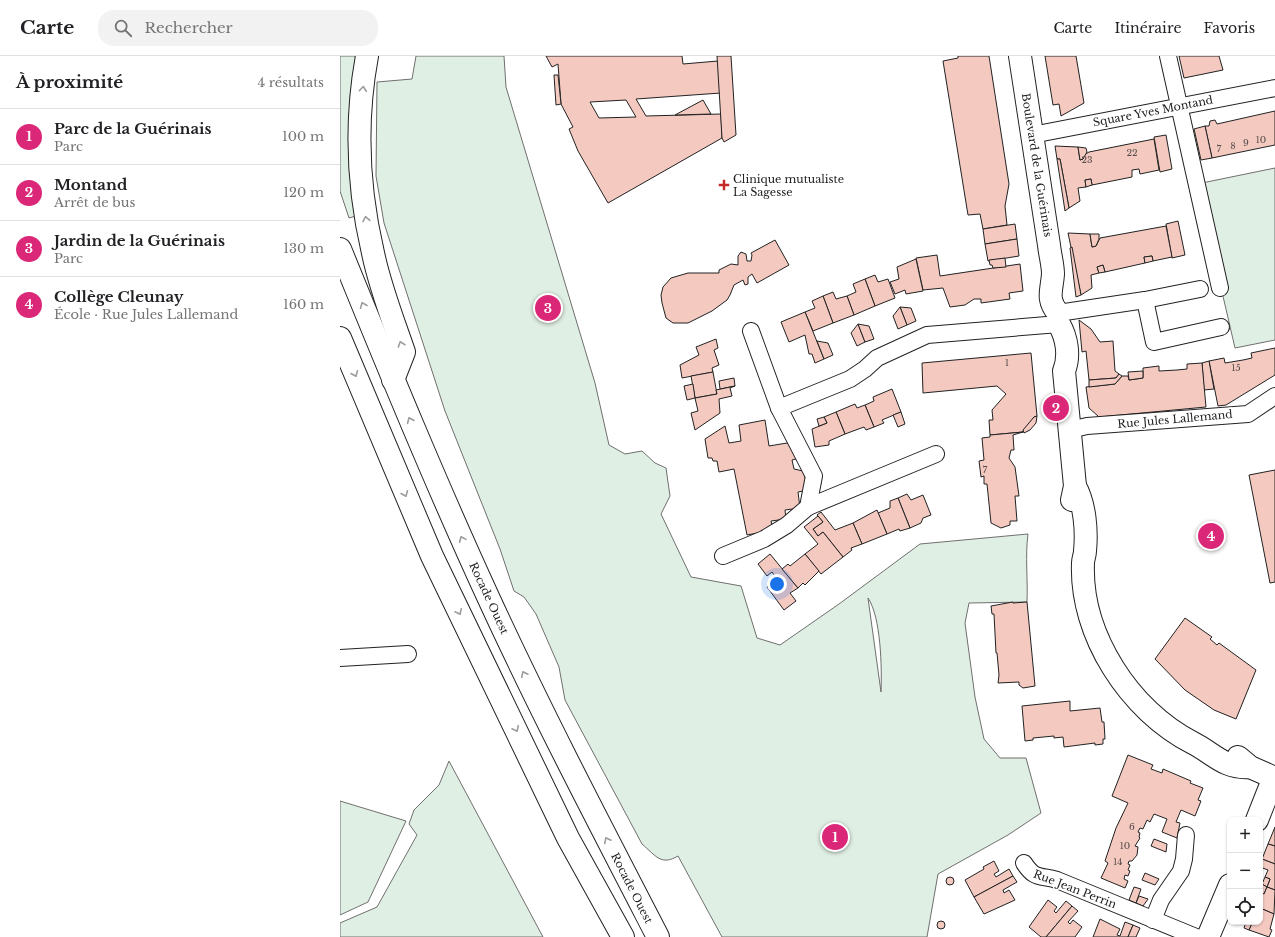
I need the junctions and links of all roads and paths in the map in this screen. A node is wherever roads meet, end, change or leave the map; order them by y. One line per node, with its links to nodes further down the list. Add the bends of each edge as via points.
1 (367, 56): 15 (main road, one-way to 1, via 404,352 373,254 365,212 359,135)
2 (1020, 56): 6 (main road, Boulevard de la Guérinais)
3 (1168, 56): 5 (street)
4 (1275, 88): 5 (street, Square Yves Montand)
5 (1180, 105): 6 (street, Square Yves Montand); 8 (street)
6 (1032, 135): 11 (main road, Boulevard de la Guérinais, via 1053,275 1050,288 1051,302)
7 (340, 249): 15 (main road, Rocade Ouest, one-way to 7)
8 (1220, 288)
9 (1200, 289): 10 (street)
10 (1145, 300): 11 (street); 12 (street, via 1154,342)
11 (1058, 319): 17 (street, via 927,336 877,358 850,379); 18 (main road, via 1055,341 1058,359 1064,371)
12 (1221, 327)
13 (751, 331): 17 (street)
14 (340, 338): 30 (main road, one-way to 30, via 432,556 568,838)
15 (393, 380): 31 (main road, Rocade Ouest, one-way to 15, via 525,675 435,480)
16 (1275, 396): 18 (street, Rue Jules Lallemand, via 1248,414 1087,426)
17 (778, 408): 20 (street, via 814,476)
18 (1070, 430): 24 (main road, via 1075,486 1072,502 1075,545 1082,562 1087,604 1096,633 1111,665 1132,694 1154,717 1181,737 1206,749 1214,758 1237,767 1250,766)
19 (936, 454): 20 (street)
20 (808, 507): 21 (street, via 770,536)
21 (723, 556)
22 (408, 654): 23 (street)
23 (340, 658)
24 (1275, 778): 25 (main road)
25 (1258, 817)
26 (1186, 836): 29 (street, via 1180,871 1161,900)
27 (1024, 863): 29 (street, Rue Jean Perrin, via 1030,873 1036,876 1057,880)
28 (1228, 889): 33 (main road)
29 (1153, 920): 32 (street, Rue Jean Perrin)
30 (623, 937)
31 (658, 937)
32 (1196, 937)
33 (1208, 937)

